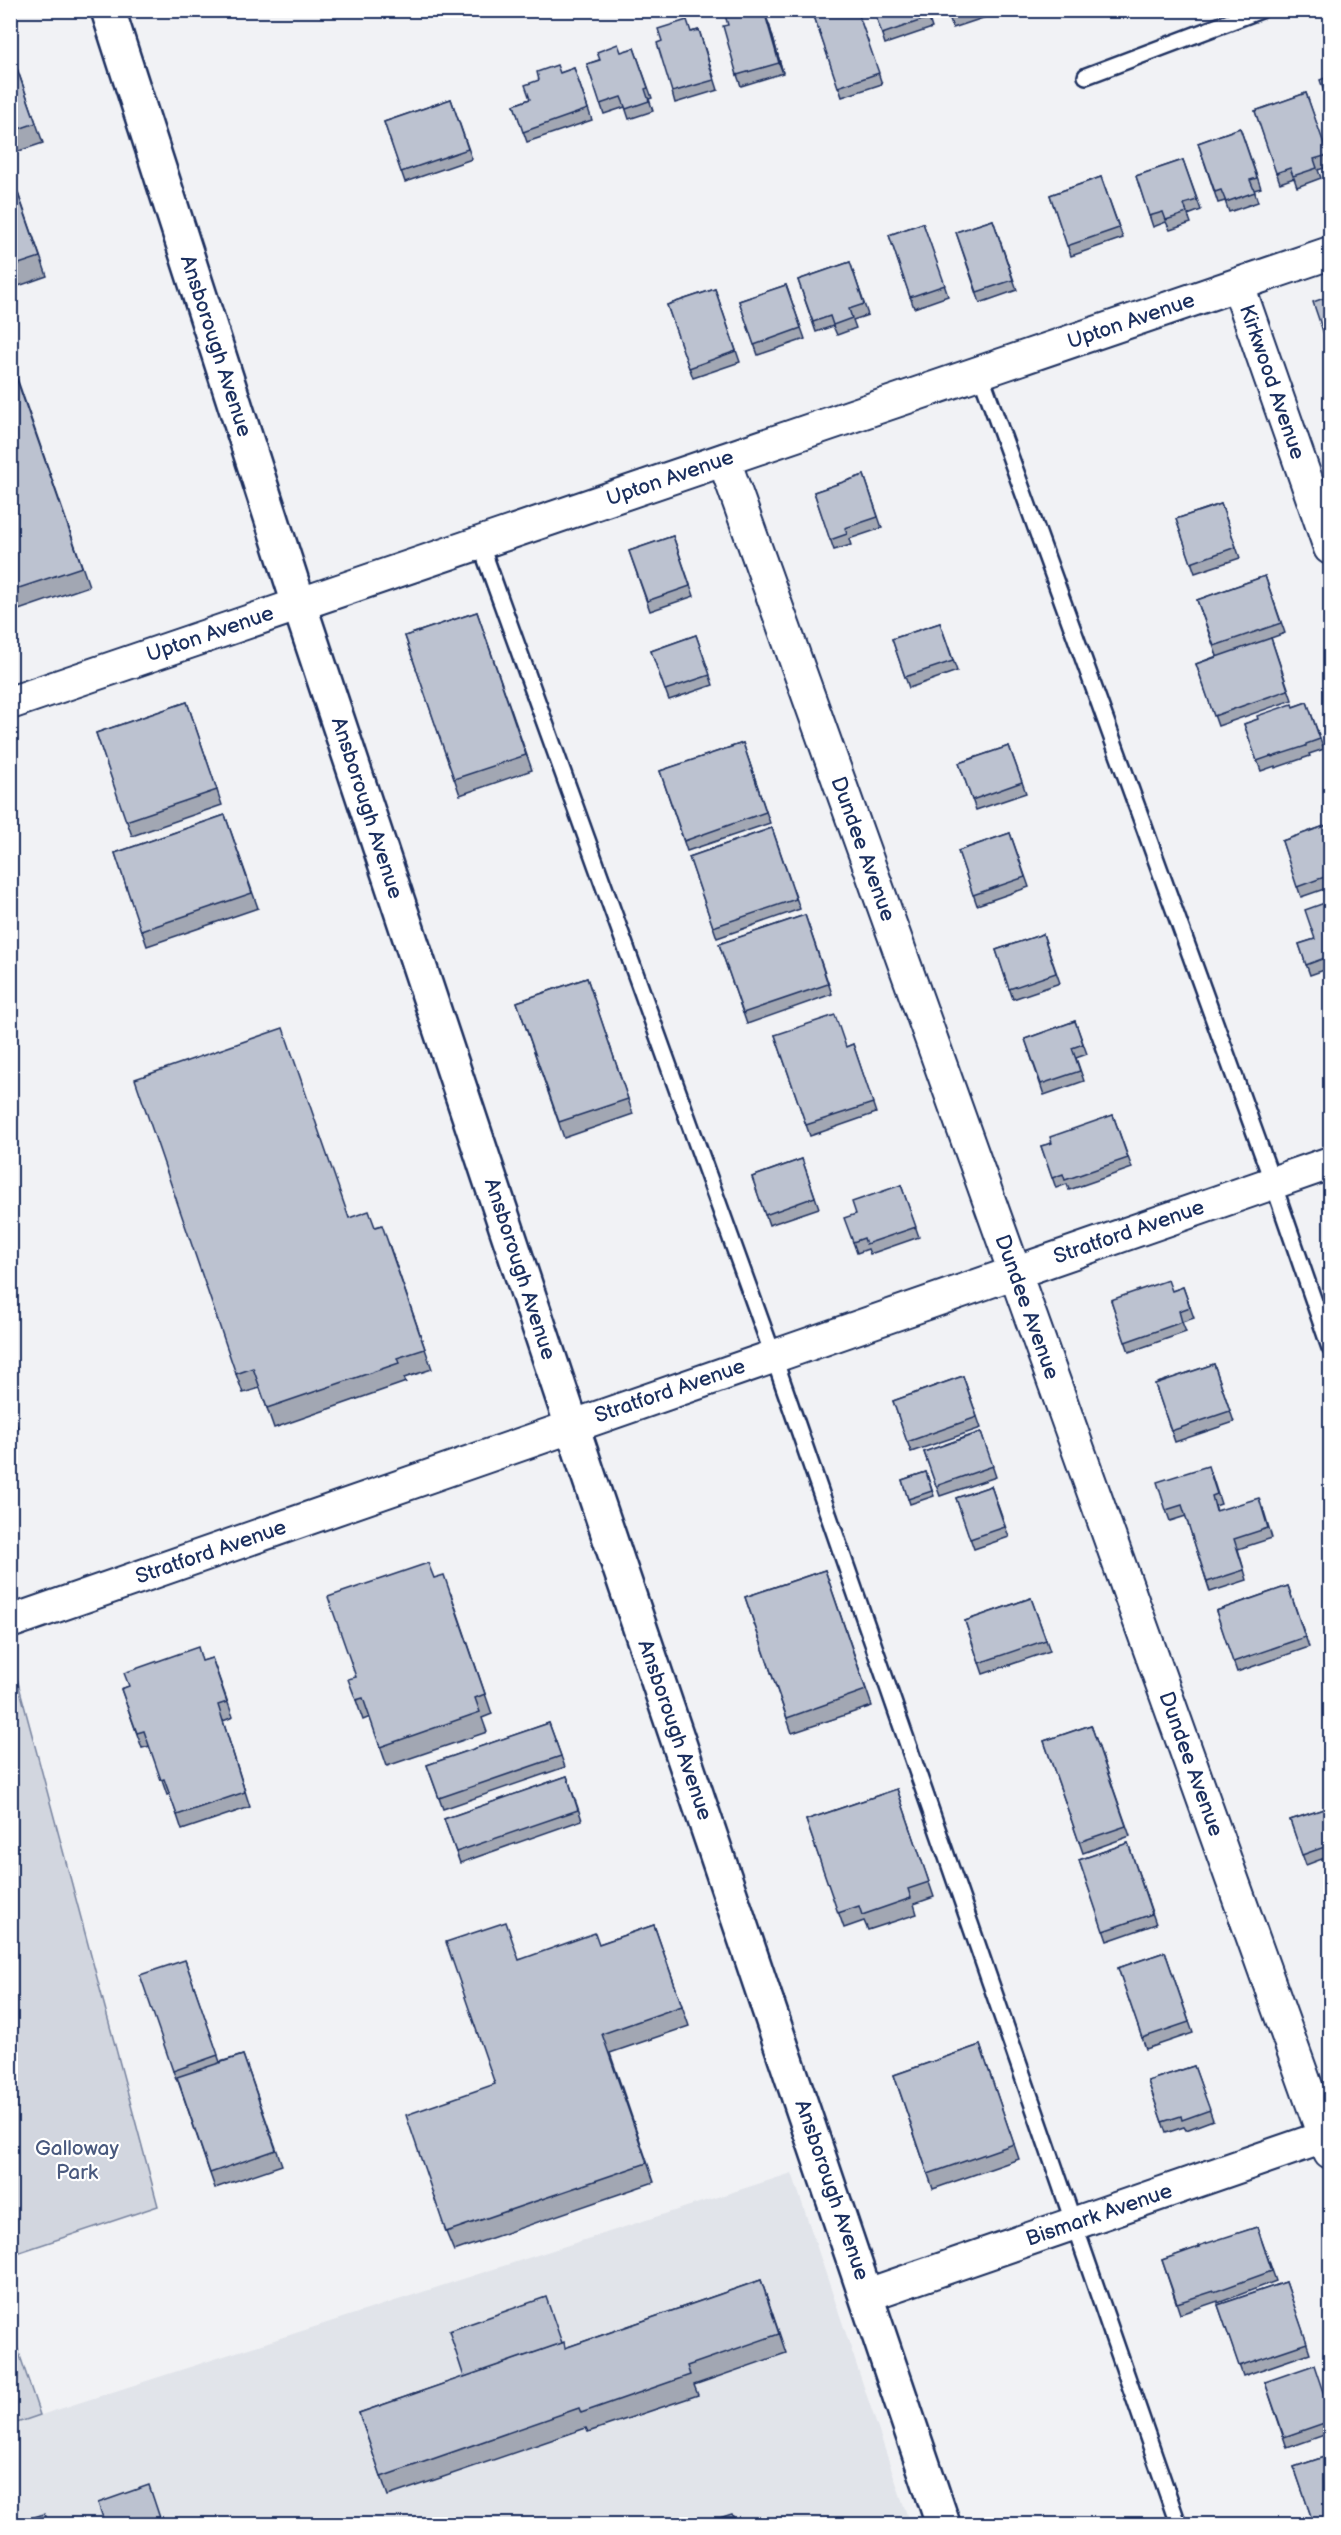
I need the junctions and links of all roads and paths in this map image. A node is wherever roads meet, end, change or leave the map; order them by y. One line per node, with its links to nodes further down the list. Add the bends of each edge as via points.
1 (108, 10): 10 (main road, Ansborough Avenue)
2 (1262, 10): 3 (lane)
3 (1086, 76)
4 (1330, 253): 5 (street, Upton Avenue)
5 (1238, 285): 6 (street, Upton Avenue); 9 (street, Kirkwood Avenue)
6 (980, 373): 7 (street, Upton Avenue); 13 (lane)
7 (724, 460): 8 (street, Upton Avenue); 14 (street, Dundee Avenue)
8 (480, 543): 10 (street, Upton Avenue); 16 (lane)
9 (1330, 548)
10 (299, 604): 11 (street, Upton Avenue); 17 (main road, Ansborough Avenue)
11 (10, 703)
12 (1330, 1163): 13 (street, Stratford Avenue)
13 (1273, 1183): 14 (street, Stratford Avenue); 15 (lane)
14 (1015, 1272): 16 (street, Stratford Avenue); 19 (street, Dundee Avenue)
15 (1330, 1348)
16 (773, 1355): 17 (street, Stratford Avenue); 20 (lane)
17 (572, 1425): 18 (street, Stratford Avenue); 21 (main road, Ansborough Avenue)
18 (10, 1622)
19 (1329, 2142): 20 (street, Bismark Avenue)
20 (1074, 2224): 21 (street, Bismark Avenue); 23 (lane)
21 (867, 2295): 22 (main road, Ansborough Avenue)
22 (943, 2524)
23 (1178, 2524)

